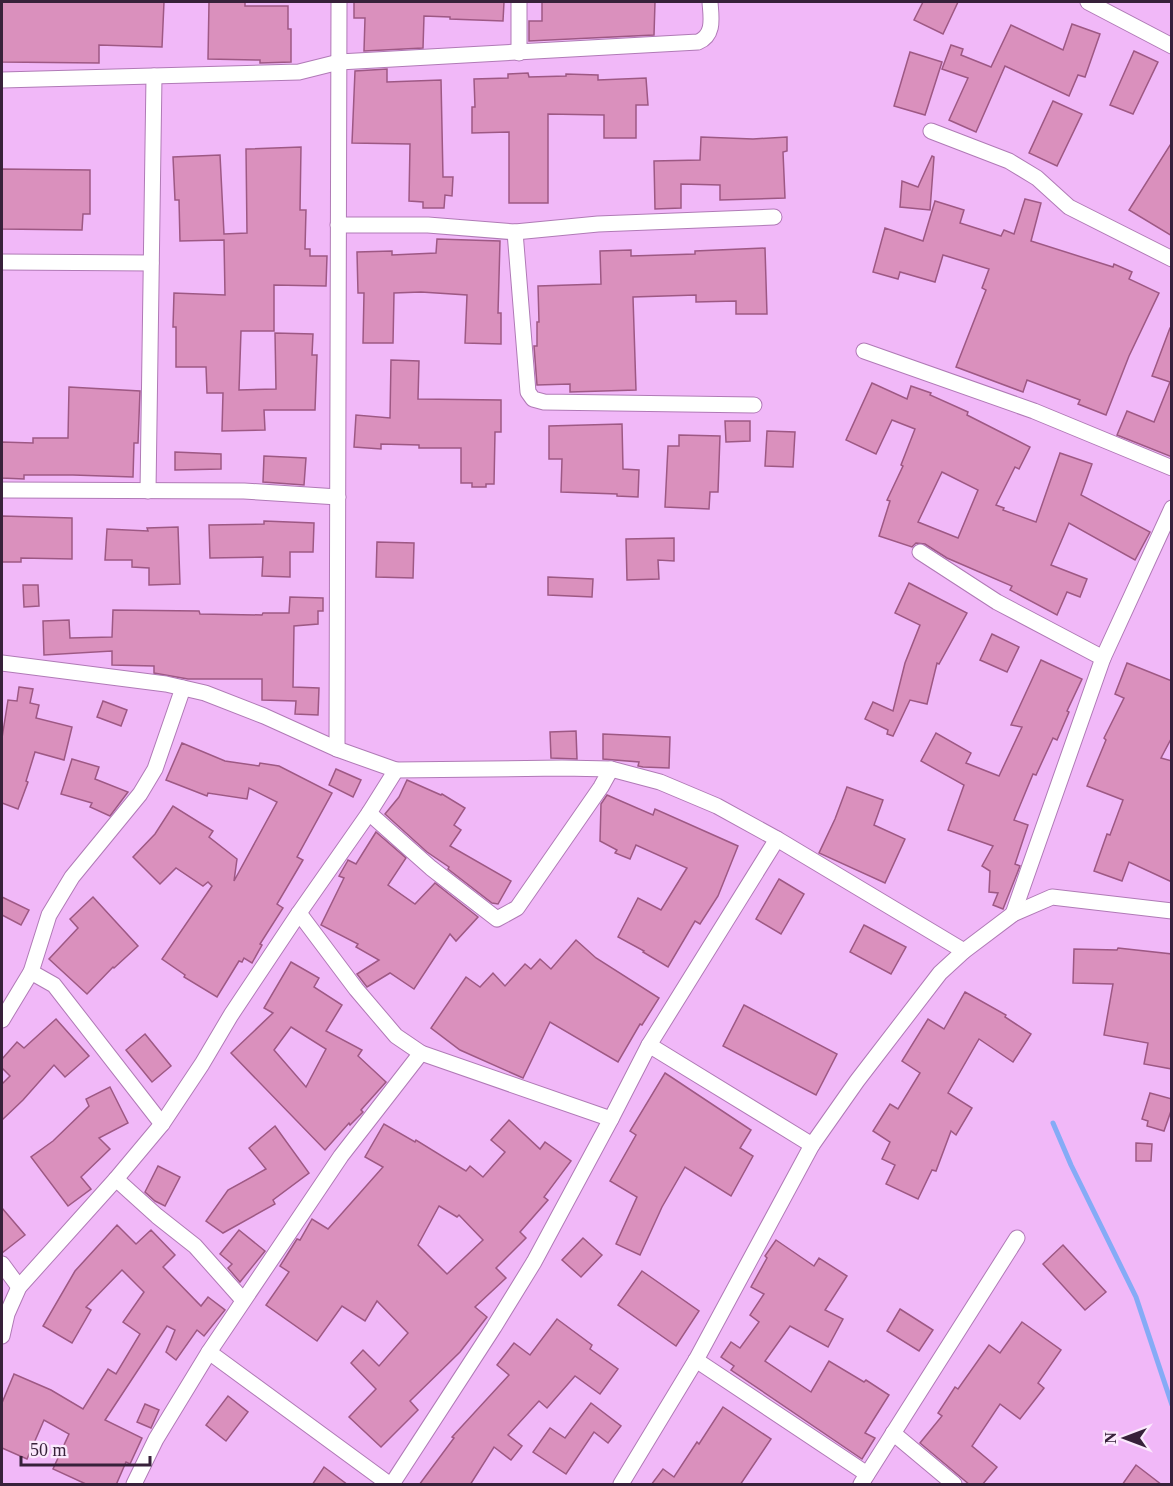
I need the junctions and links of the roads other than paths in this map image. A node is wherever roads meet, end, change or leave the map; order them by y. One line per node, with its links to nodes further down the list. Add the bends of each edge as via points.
1 (339, 2): 7 (street)
2 (519, 2): 6 (street)
3 (710, 2): 6 (street, via 711,31 698,42)
4 (1088, 2): 5 (street)
5 (1172, 46)
6 (519, 53): 7 (street)
7 (339, 62): 8 (street, via 299,72); 12 (street)
8 (154, 76): 9 (street); 16 (street)
9 (2, 80)
10 (931, 131): 14 (street, via 1009,161 1037,178 1069,207)
11 (774, 217): 13 (street, via 598,224)
12 (339, 225): 13 (street, via 428,225); 22 (street)
13 (515, 232): 18 (street, via 528,392 533,399)
14 (1172, 259)
15 (2, 262): 16 (street)
16 (151, 263): 21 (street)
17 (864, 351): 19 (street, via 1034,411)
18 (754, 405)
19 (1172, 468)
20 (2, 490): 21 (street)
21 (148, 491): 22 (street, via 244,491)
22 (338, 497): 28 (street)
23 (1172, 508): 25 (street)
24 (920, 552): 25 (street, via 998,602)
25 (1103, 658): 35 (street)
26 (2, 663): 27 (street)
27 (183, 688): 28 (street, via 254,712); 37 (street, via 155,769 140,794 72,878 49,915)
28 (337, 749): 30 (street)
29 (610, 769): 30 (street); 31 (street, via 517,908 496,919); 32 (street, via 660,782 717,806)
30 (396, 770): 31 (street)
31 (369, 813): 34 (street)
32 (777, 839): 36 (street); 39 (street)
33 (1172, 911): 35 (street, via 1052,897)
34 (299, 914): 40 (street, via 396,1036); 42 (street)
35 (1013, 914): 36 (street)
36 (964, 951): 43 (street, via 940,973)
37 (31, 972): 38 (street); 42 (street, via 54,985)
38 (2, 1020)
39 (649, 1046): 41 (street); 43 (street)
40 (421, 1053): 41 (street); 48 (street, via 341,1156)
41 (611, 1119): 55 (street, via 534,1262)
42 (162, 1124): 44 (street)
43 (812, 1145): 51 (street)
44 (116, 1179): 47 (street); 48 (street, via 195,1246)
45 (1017, 1238): 52 (street)
46 (2, 1264): 47 (street)
47 (19, 1287): 49 (street)
48 (243, 1300): 50 (street)
49 (2, 1336)
50 (208, 1352): 54 (street, via 156,1439); 55 (street)
51 (696, 1360): 53 (street); 56 (street)
52 (893, 1433): 53 (street); 57 (street)
53 (864, 1479)
54 (134, 1485)
55 (391, 1485)
56 (621, 1485)
57 (954, 1485)

